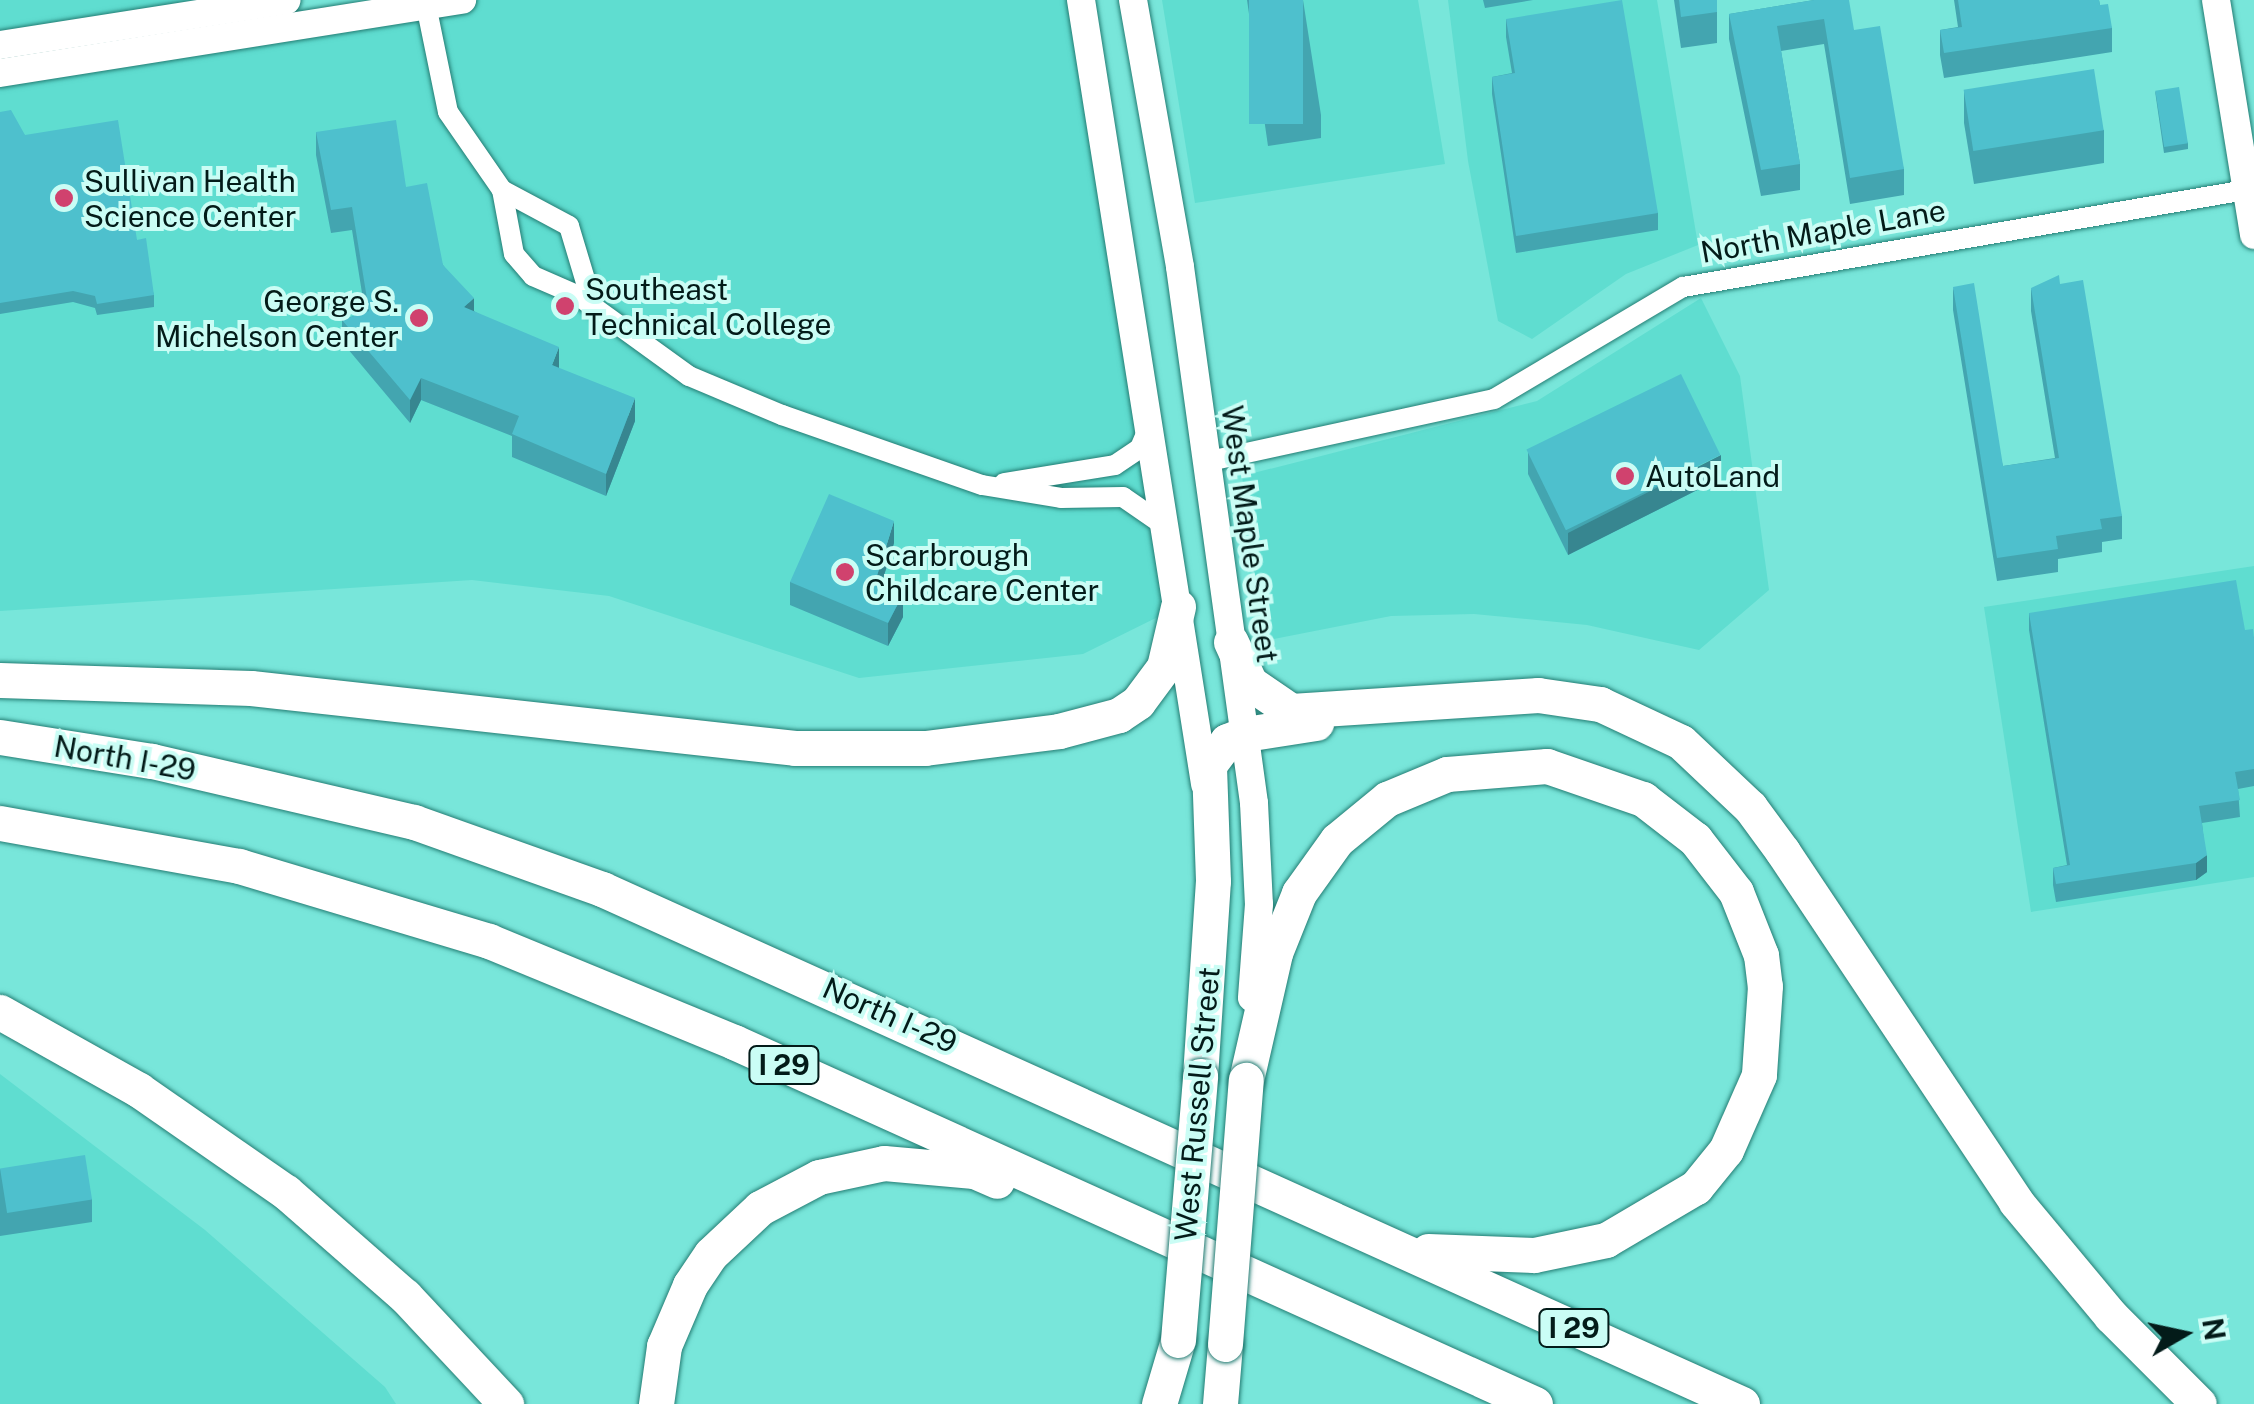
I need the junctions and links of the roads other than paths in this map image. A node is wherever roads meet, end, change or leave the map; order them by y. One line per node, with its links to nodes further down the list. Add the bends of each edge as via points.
1 (286, 0): 7 (main road)
2 (462, 0): 6 (main road)
3 (1081, 0): 13 (main road)
4 (1132, 0): 14 (main road, West Maple Street)
5 (2216, 0): 10 (main road)
6 (426, 3): 8 (main road); 9 (street, via 448,112)
7 (0, 45)
8 (0, 73)
9 (502, 190): 12 (street, via 569,226); 12 (street, via 510,243 522,264)
10 (2246, 190): 11 (main road); 14 (street, North Maple Lane, via 1683,287 1494,399)
11 (2254, 235)
12 (593, 306): 15 (street, via 689,376)
13 (1150, 425): 15 (street, via 1140,448 1114,465); 16 (main road)
14 (1206, 462): 18 (main road, West Maple Street)
15 (982, 486): 16 (street, via 1061,498 1123,497 1155,513)
16 (1166, 528): 17 (main road)
17 (1178, 607): 19 (highway, via 1164,667 1138,702 1119,714 1059,732 925,748 795,748 252,688); 23 (main road)
18 (1231, 642): 20 (highway, via 1250,683 1291,711); 21 (main road, West Maple Street)
19 (0, 680)
20 (1473, 698): 21 (highway); 37 (highway, via 1538,695 1600,704 1681,742 1720,776 1783,852 2016,1202 2111,1316)
21 (1245, 734): 23 (highway, West Russell Street, via 1227,741 1208,765); 26 (main road, West Maple Street, via 1259,904)
22 (0, 737): 28 (highway, North I-29 / I 29, via 222,775 493,849 712,936)
23 (1208, 804): 29 (highway, West Russell Street, bridge, via 1213,881)
24 (0, 823): 27 (highway, I 29, via 240,866 420,916 600,983)
25 (0, 1012): 30 (highway, via 140,1090 286,1192 406,1296)
26 (1246, 1080): 28 (highway, West Russell Street, via 1276,953 1299,893 1337,840 1387,800 1447,774 1547,766 1643,799 1695,839 1736,892 1761,954 1765,986 1759,1075 1713,1168 1629,1230 1581,1248 1534,1255); 34 (highway, West Russell Street, bridge)
27 (1145, 1226): 31 (highway, via 1078,1218 974,1171 884,1164 819,1178 760,1208 711,1254 675,1314); 35 (highway, I 29)
28 (1406, 1250): 36 (highway, North I-29 / I 29)
29 (1178, 1340): 32 (highway); 33 (highway, West Russell Street)
30 (506, 1404)
31 (656, 1404)
32 (1160, 1404)
33 (1173, 1404)
34 (1220, 1404)
35 (1535, 1404)
36 (1742, 1404)
37 (2199, 1404)

